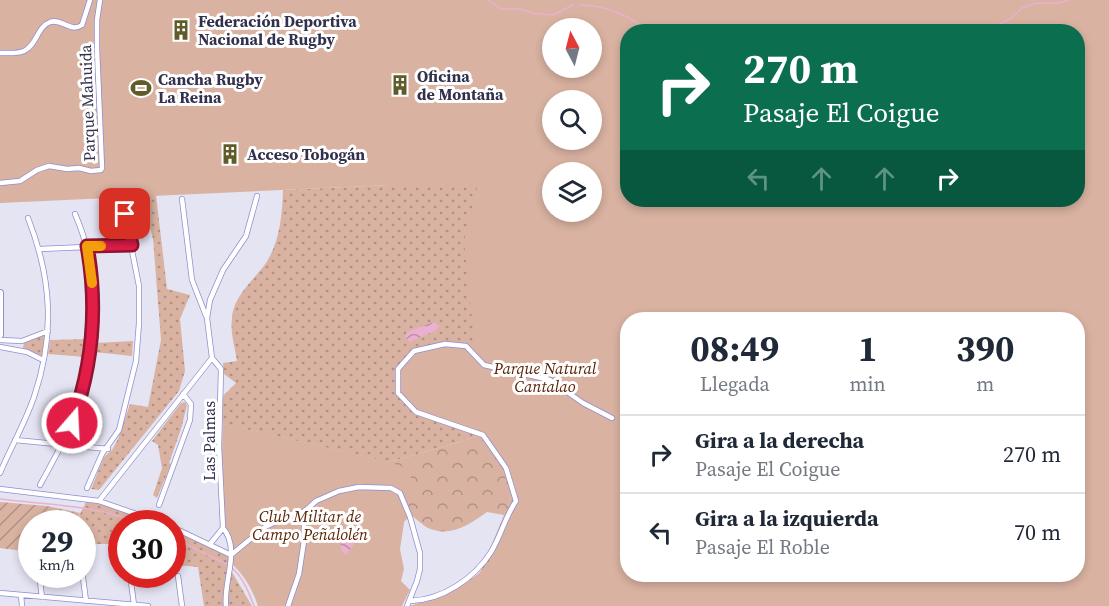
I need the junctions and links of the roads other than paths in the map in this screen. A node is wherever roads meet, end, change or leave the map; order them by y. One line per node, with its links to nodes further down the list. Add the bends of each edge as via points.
1 (90, 0): 3 (street, via 79,27 50,22 24,51)
2 (100, 0): 4 (street, Parque Mahuida, via 97,60 101,170 49,166 20,181)
3 (0, 53)
4 (0, 183)
5 (256, 196): 14 (street, via 246,236 223,270)
6 (182, 199): 14 (street, via 192,280)
7 (75, 214): 11 (street)
8 (125, 214): 10 (street)
9 (28, 218): 12 (street)
10 (132, 245): 11 (street); 25 (street, via 140,298 138,348 119,430)
11 (87, 246): 12 (street); 24 (street, via 93,298 91,348 81,398)
12 (40, 249): 15 (street, via 48,297)
13 (0, 293): 16 (street)
14 (207, 318): 19 (street, Las Palmas)
15 (48, 331): 17 (street, via 22,341); 20 (street)
16 (0, 335)
17 (0, 340)
18 (0, 347): 20 (street)
19 (212, 358): 21 (street); 34 (street, Las Palmas, via 221,369)
20 (44, 360): 23 (street, via 34,398)
21 (183, 394): 30 (street); 31 (street, via 191,404 190,420)
22 (612, 418): 47 (street, via 550,380 484,365 466,346 445,344 414,351 398,369 398,393 416,412 483,435 504,465 516,501 476,573 444,593)
23 (15, 440): 24 (street); 26 (street)
24 (62, 444): 25 (street); 27 (street)
25 (108, 449): 28 (street)
26 (0, 472)
27 (40, 485)
28 (87, 488)
29 (0, 489): 30 (street)
30 (99, 501): 32 (street)
31 (159, 505)
32 (125, 510)
33 (304, 512): 37 (street, via 266,527); 47 (street, via 316,501 359,487 391,488 400,493 420,553 420,569); 55 (street, via 299,574)
34 (223, 528): 36 (street); 37 (street, Las Palmas)
35 (186, 533): 36 (street)
36 (210, 544): 37 (street)
37 (231, 555): 54 (street)
38 (41, 588): 44 (street)
39 (84, 588): 46 (street)
40 (132, 588): 49 (street)
41 (180, 588): 53 (street)
42 (0, 593): 43 (street)
43 (21, 595): 44 (street); 50 (street)
44 (42, 597): 45 (street)
45 (64, 599): 46 (street); 51 (street)
46 (86, 601): 48 (street)
47 (408, 603)
48 (109, 604): 49 (street)
49 (134, 605): 52 (street)
50 (22, 606)
51 (65, 606)
52 (148, 606)
53 (182, 606)
54 (226, 606)
55 (288, 606)

